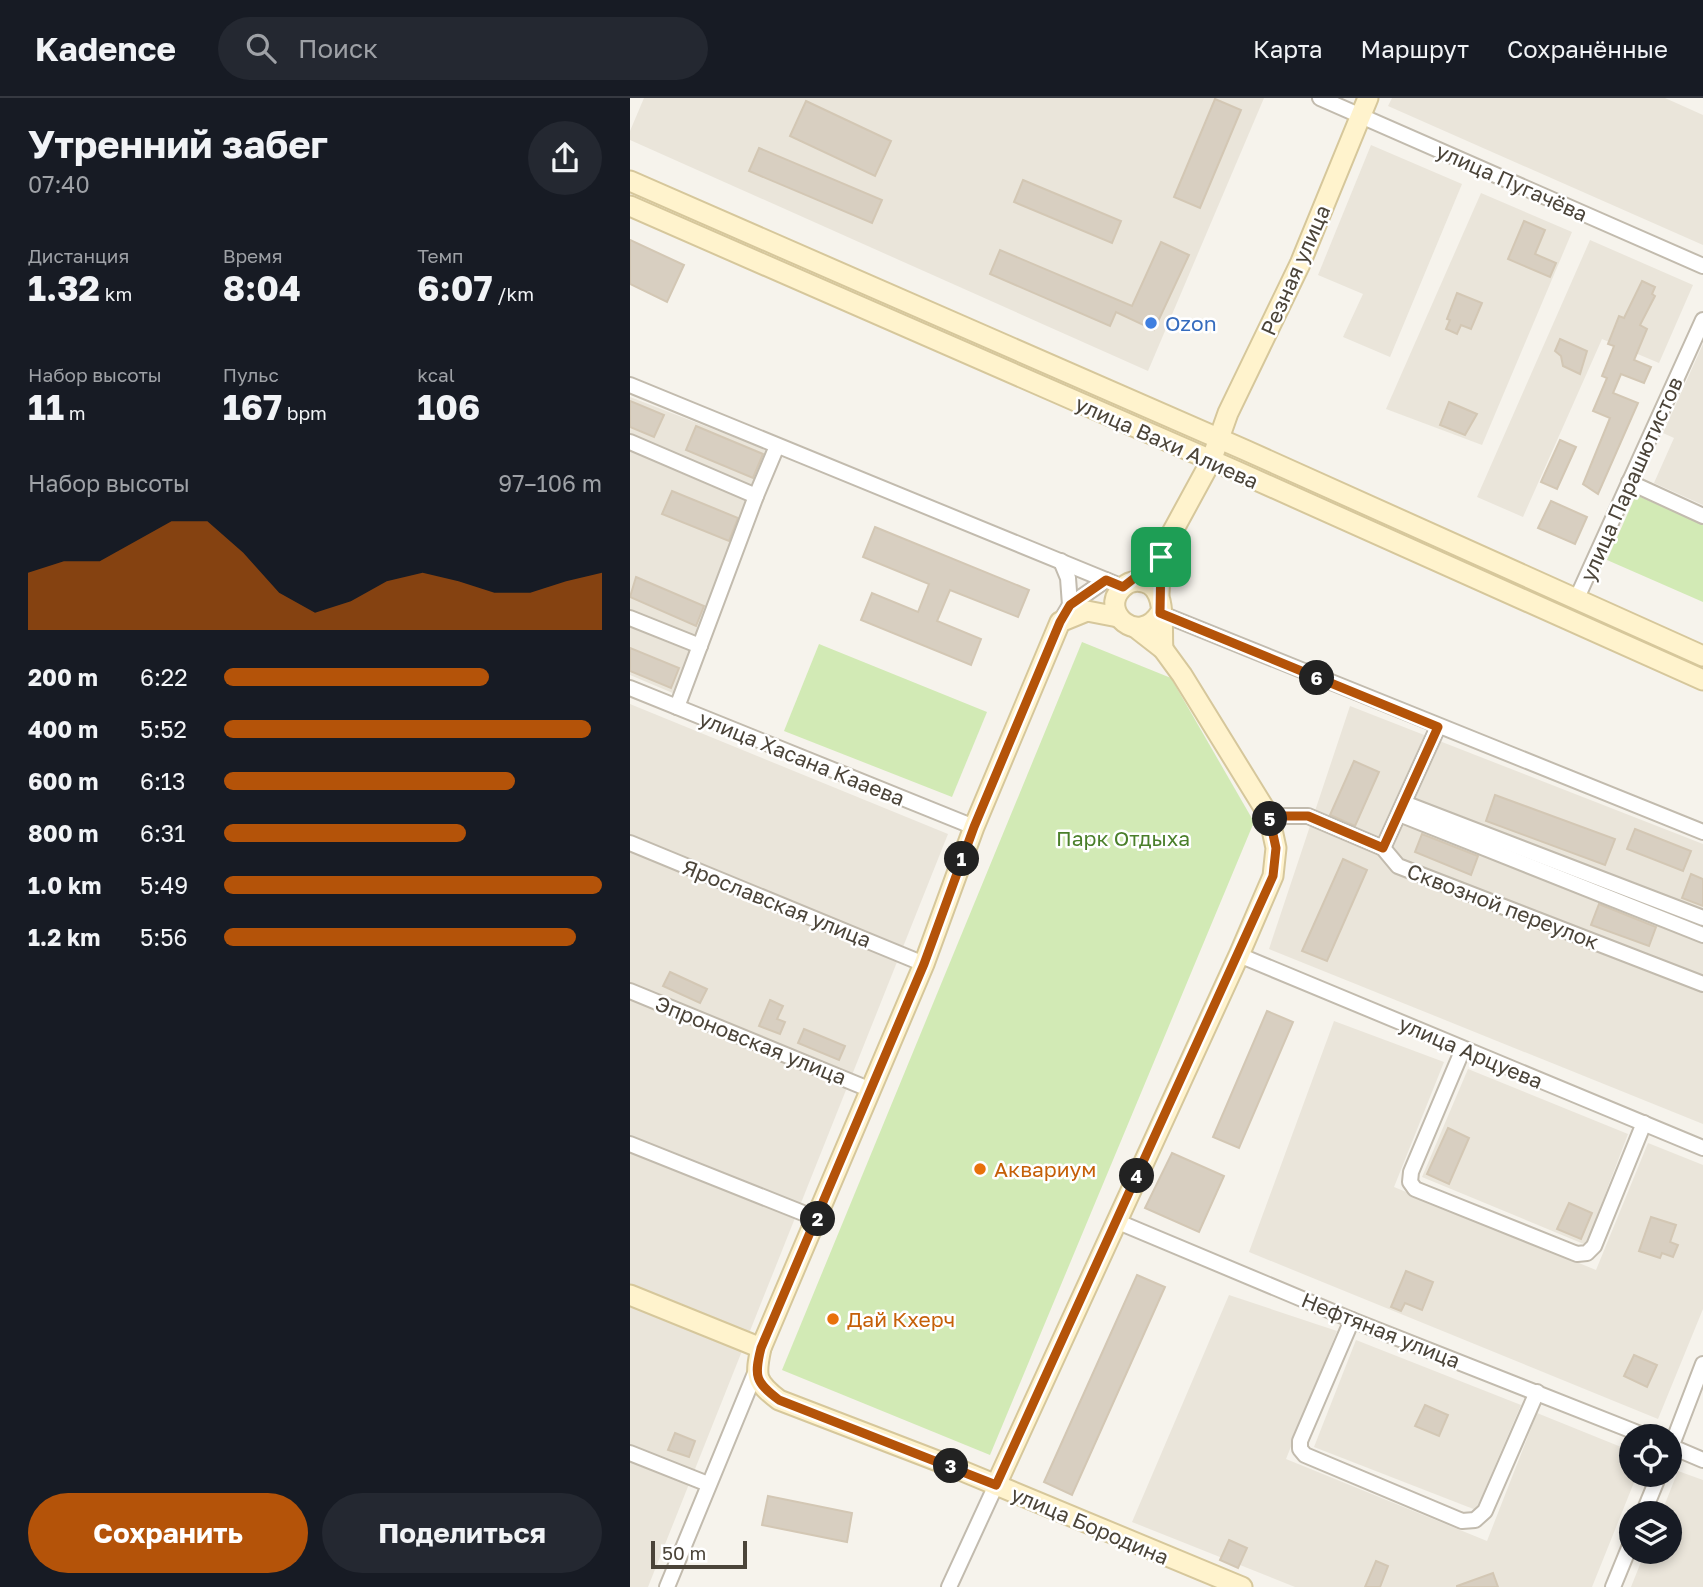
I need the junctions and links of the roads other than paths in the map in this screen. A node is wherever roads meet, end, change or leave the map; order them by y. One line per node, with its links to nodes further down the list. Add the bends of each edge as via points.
1 (1320, 98): 2 (street, улица Пугачёва)
2 (1364, 106): 5 (street, улица Пугачёва); 8 (street, Резная улица, via 1300,264)
3 (630, 181): 8 (street, улица Вахи Алиева)
4 (630, 206): 11 (street, улица Вахи Алиева)
5 (1703, 266)
6 (1703, 320): 12 (street, улица Парашютистов)
7 (630, 385): 10 (street)
8 (1219, 440): 11 (street, Резная улица); 18 (street, улица Вахи Алиева)
9 (630, 442): 13 (street)
10 (777, 446): 13 (street); 16 (street)
11 (1211, 461): 15 (street, Резная улица); 27 (street, улица Вахи Алиева)
12 (1629, 482): 14 (street); 18 (street, улица Парашютистов)
13 (756, 496): 24 (street)
14 (1703, 516)
15 (1161, 557): 17 (street); 19 (street)
16 (1061, 561): 17 (street); 20 (street, via 1068,578)
17 (1121, 583): 19 (street, via 1147,583); 20 (street); 21 (street, via 1115,603)
18 (1576, 600): 26 (street, улица Вахи Алиева)
19 (1160, 604): 23 (street, via 1151,624); 25 (street); 30 (street)
20 (1065, 614): 21 (street, via 1087,611); 33 (street)
21 (1118, 617): 23 (street)
22 (630, 618): 24 (street)
23 (1136, 628): 25 (street)
24 (699, 646): 29 (street)
25 (1163, 649): 32 (street)
26 (1703, 656)
27 (1703, 680)
28 (630, 688): 29 (street, улица Хасана Кааева)
29 (677, 707): 33 (street, улица Хасана Кааева)
30 (1438, 727): 31 (street); 34 (street)
31 (1401, 808): 36 (street); 37 (street); 38 (street)
32 (1269, 816): 36 (street, Сквозной переулок, via 1308,816); 39 (street, via 1276,848 1273,876)
33 (974, 827): 40 (street)
34 (1703, 832)
35 (630, 843): 40 (street, Ярославская улица)
36 (1383, 848): 41 (street, Сквозной переулок, via 1398,866)
37 (1703, 918)
38 (1703, 934)
39 (1239, 954): 43 (street, улица Арцуева); 49 (street)
40 (924, 964): 44 (street)
41 (1703, 984)
42 (630, 991): 44 (street, Эпроновская улица)
43 (1463, 1049): 45 (street, улица Арцуева); 45 (street, via 1411,1172 1415,1189 1577,1254 1587,1253 1594,1246)
44 (871, 1090): 48 (street)
45 (1644, 1124): 47 (street, улица Арцуева)
46 (630, 1144): 48 (street)
47 (1703, 1148)
48 (818, 1219): 52 (street)
49 (1116, 1221): 51 (street, Нефтяная улица); 62 (street)
50 (630, 1295): 52 (street)
51 (1352, 1320): 55 (street, Нефтяная улица); 55 (street, via 1300,1449 1462,1521 1475,1520 1485,1511)
52 (761, 1348): 54 (street)
53 (1703, 1364): 56 (street)
54 (756, 1371): 61 (street); 62 (street, улица Бородина, via 759,1381 779,1400)
55 (1537, 1392): 57 (street, Нефтяная улица)
56 (1679, 1424)
57 (1619, 1425)
58 (1682, 1452): 60 (street)
59 (630, 1453): 61 (street)
60 (1703, 1460)
61 (708, 1484): 64 (street)
62 (996, 1485): 65 (street); 66 (street, улица Бородина)
63 (1622, 1564): 67 (street)
64 (667, 1587)
65 (949, 1587)
66 (1242, 1587)
67 (1613, 1587)

